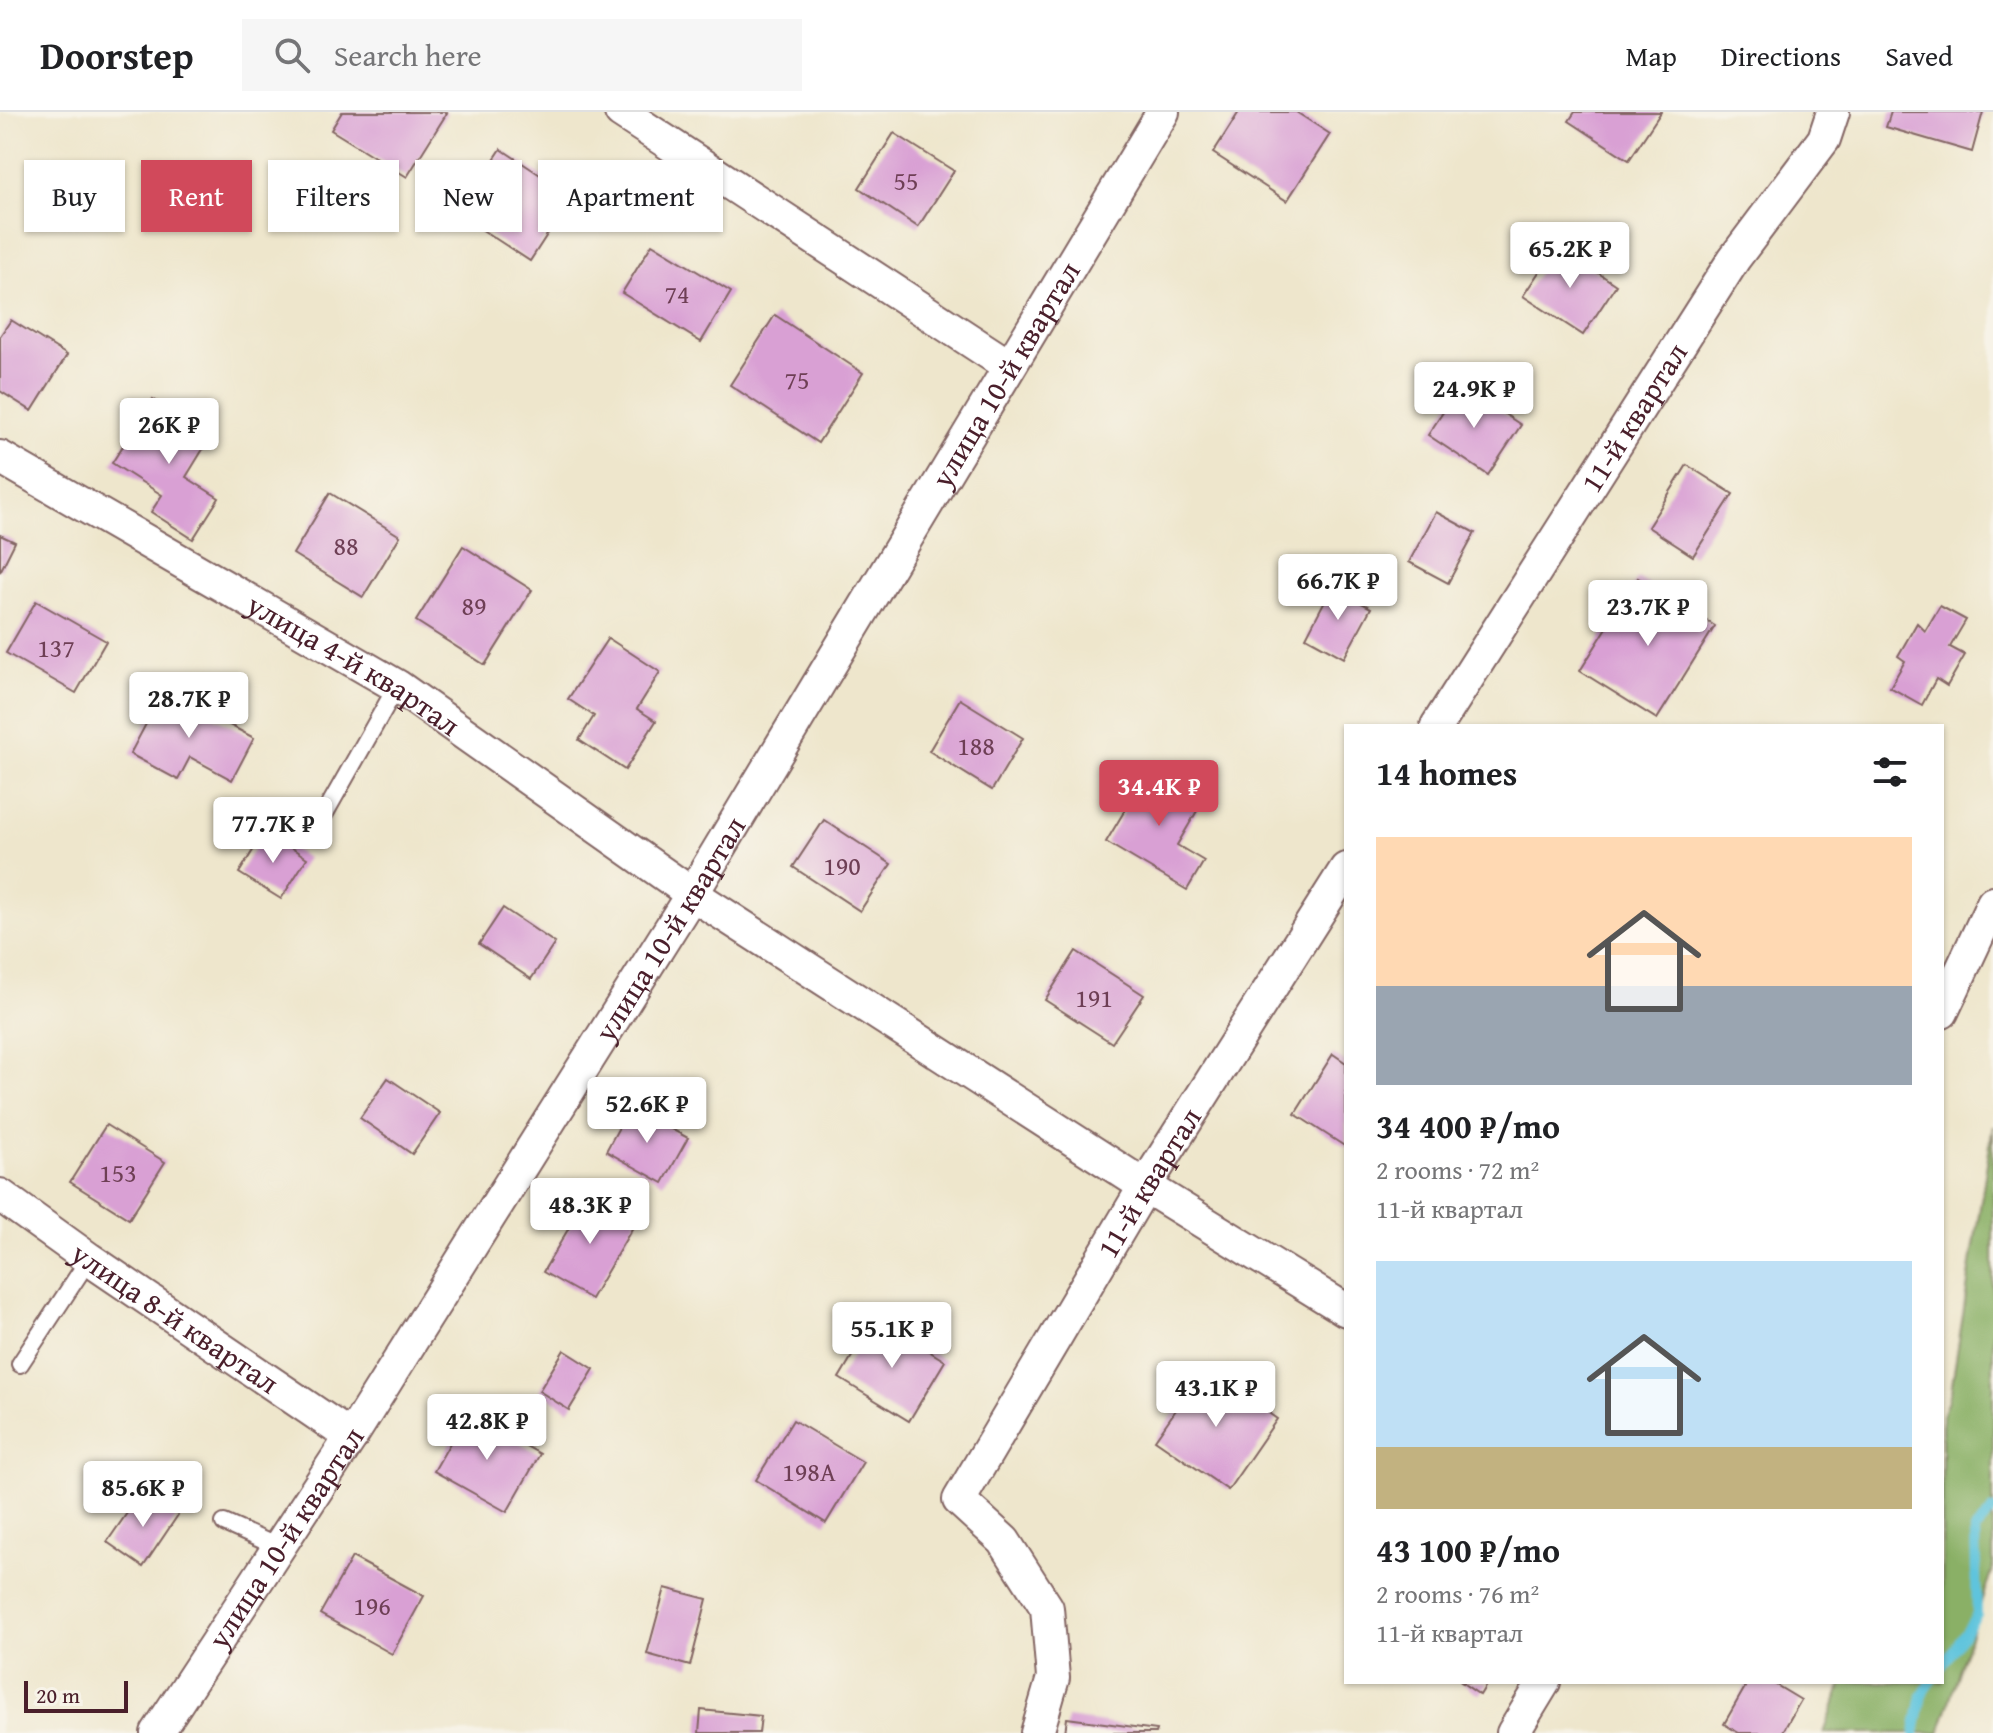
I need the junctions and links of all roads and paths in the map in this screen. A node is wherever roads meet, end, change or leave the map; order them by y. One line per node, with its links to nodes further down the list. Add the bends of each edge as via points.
1 (621, 112): 4 (street)
2 (1163, 112): 4 (street, улица 10-й квартал)
3 (1833, 112): 7 (street, 11-й квартал, via 1824,139 1734,259)
4 (1009, 366): 10 (street, улица 10-й квартал)
5 (0, 457): 6 (street, улица 4-й квартал)
6 (397, 686): 8 (lane); 10 (street, улица 4-й квартал)
7 (1438, 724)
8 (320, 822)
9 (1344, 872): 13 (street, 11-й квартал)
10 (692, 894): 13 (street, улица 4-й квартал); 18 (street, улица 10-й квартал)
11 (1993, 903): 12 (street)
12 (1944, 1008)
13 (1145, 1186): 16 (street, улица 4-й квартал); 23 (street, 11-й квартал, via 959,1500 1004,1541 1047,1608 1053,1678)
14 (0, 1195): 15 (street, улица 8-й квартал)
15 (89, 1259): 17 (lane); 18 (street, улица 8-й квартал)
16 (1344, 1309)
17 (20, 1364)
18 (351, 1437): 20 (street, улица 10-й квартал)
19 (224, 1523): 20 (lane)
20 (278, 1547): 22 (street, улица 10-й квартал)
21 (1543, 1684): 24 (street)
22 (157, 1733)
23 (1037, 1733)
24 (1513, 1733)

